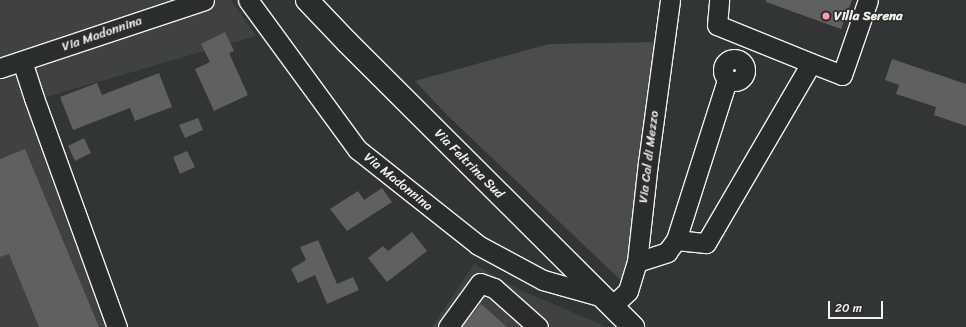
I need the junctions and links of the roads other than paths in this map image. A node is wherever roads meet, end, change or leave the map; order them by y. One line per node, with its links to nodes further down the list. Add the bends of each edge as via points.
1 (204, 0): 8 (street, Via Madonnina)
2 (248, 0): 12 (street, Via Madonnina, via 357,149 478,245)
3 (307, 0): 15 (main road, Via Feltrina Sud)
4 (670, 0): 13 (street, Via Cal di Mezzo)
5 (719, 0): 7 (street, via 717,25)
6 (868, 0): 9 (street, via 842,75)
7 (745, 36): 9 (street); 11 (street, via 740,61 729,60 723,65 722,74 727,80)
8 (22, 61): 10 (street, Via Madonnina); 16 (street)
9 (811, 63): 11 (street, via 706,243)
10 (0, 68)
11 (676, 240): 13 (street, via 667,252)
12 (507, 261): 14 (street); 15 (street, Via Madonnina, via 543,280)
13 (637, 262): 15 (street, Via Cal di Mezzo, via 628,291)
14 (494, 288): 17 (street, via 480,283); 18 (street)
15 (608, 302): 19 (main road, Via Feltrina Sud)
16 (117, 327)
17 (448, 327)
18 (538, 327)
19 (634, 327)

